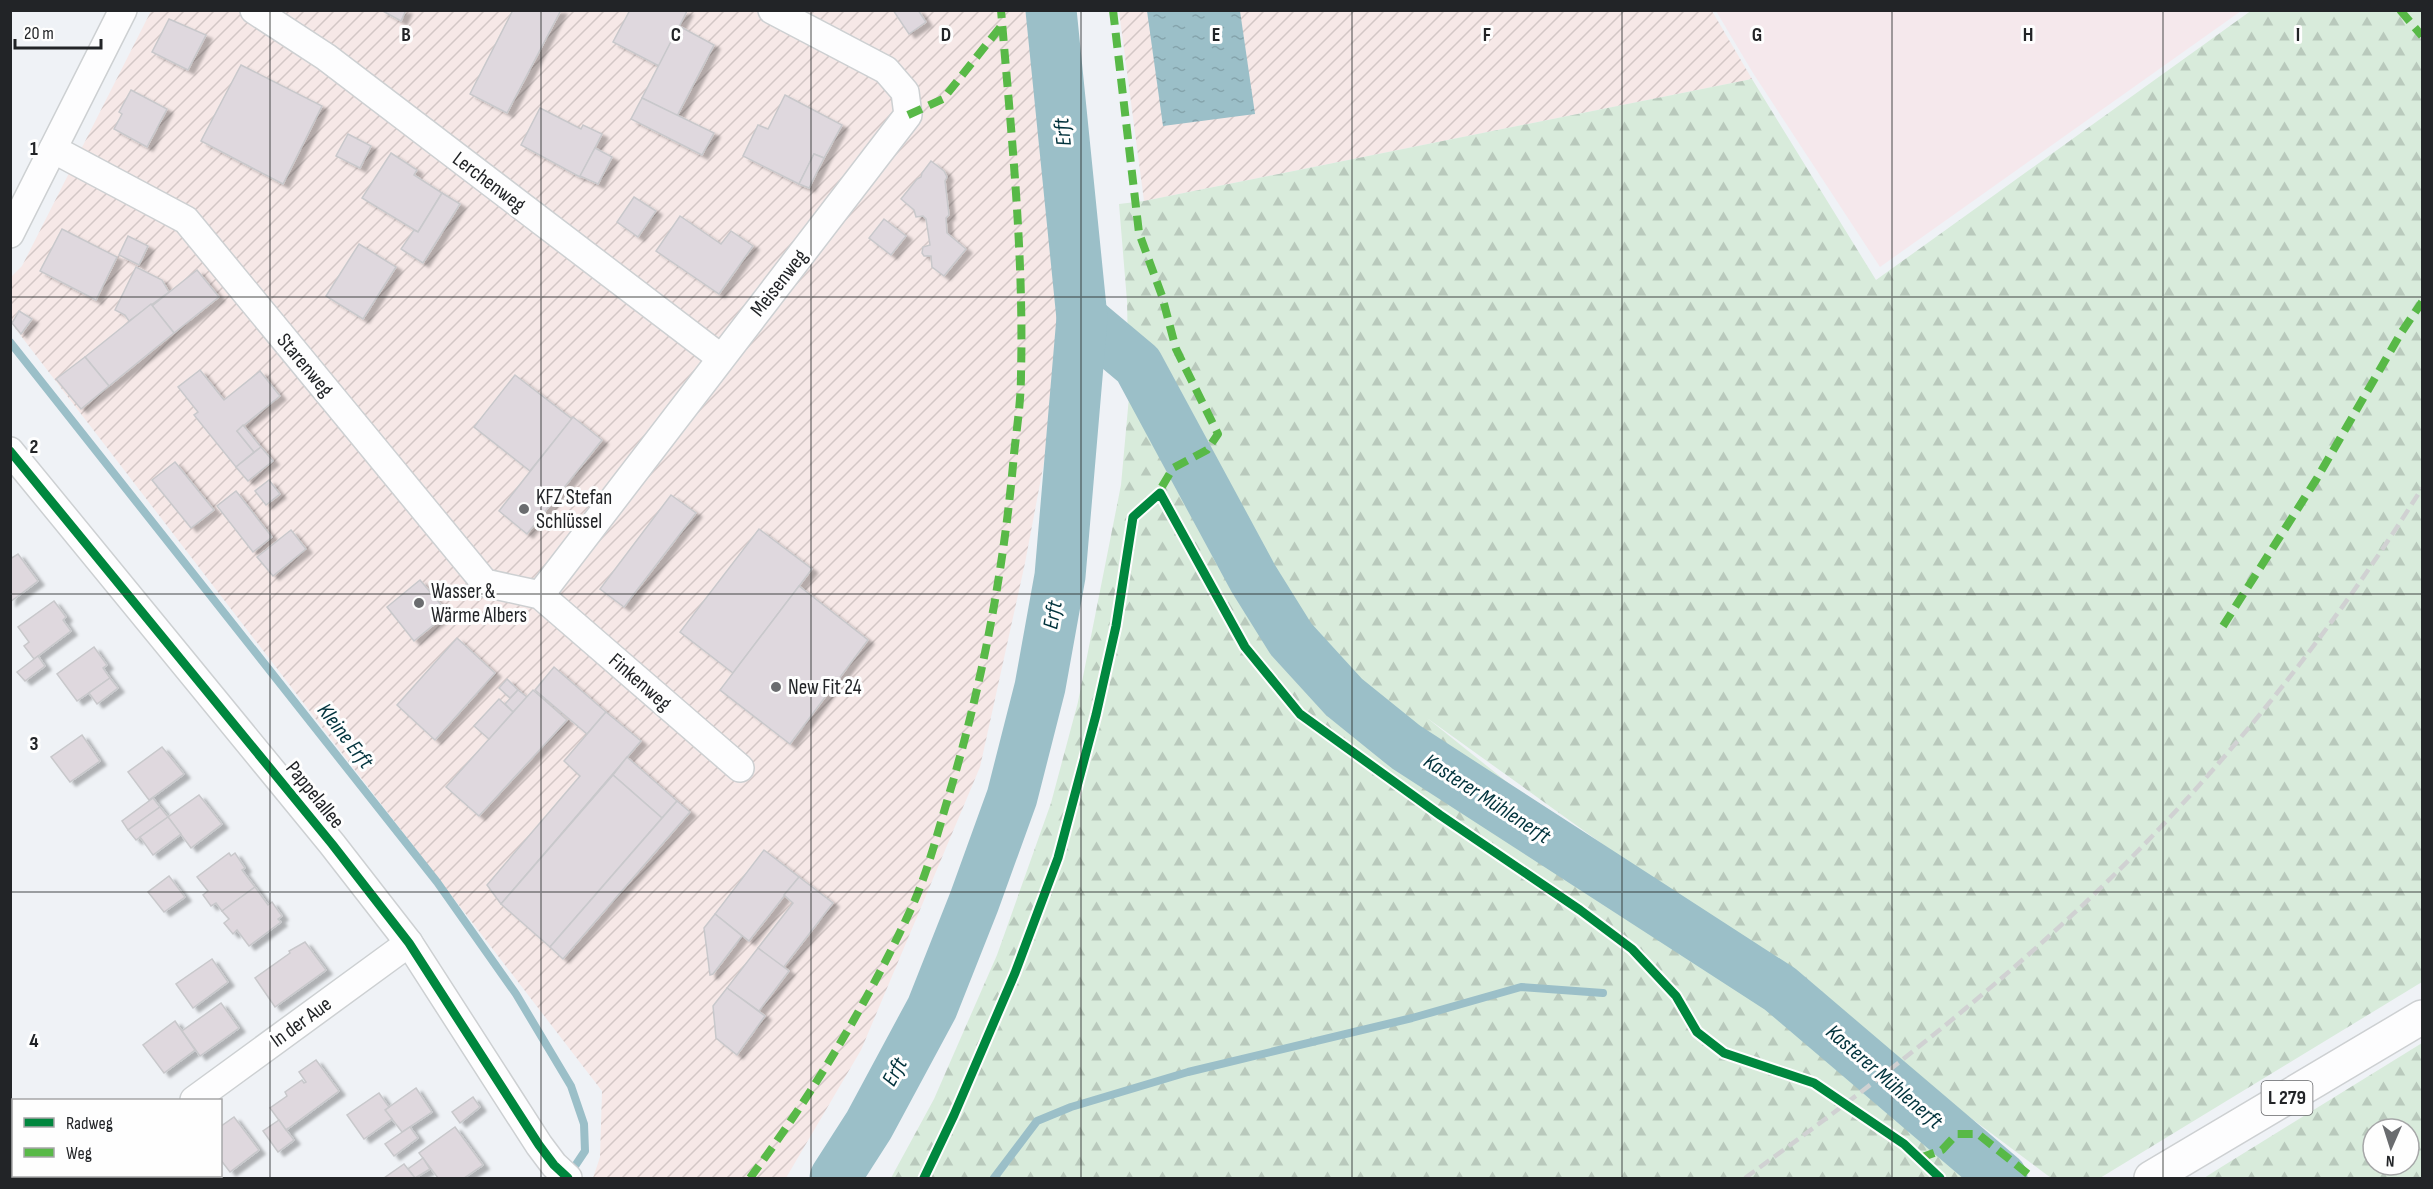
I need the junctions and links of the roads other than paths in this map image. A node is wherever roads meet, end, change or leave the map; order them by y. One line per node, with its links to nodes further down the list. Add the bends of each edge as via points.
1 (123, 10): 4 (street)
2 (254, 10): 6 (street, Lerchenweg, via 326,57)
3 (772, 10): 6 (street, Meisenweg, via 886,70 905,92 908,115)
4 (53, 149): 5 (street); 8 (street, Starenweg, via 186,220 485,583)
5 (10, 234)
6 (721, 358): 8 (street, Meisenweg)
7 (10, 451): 10 (street, Pappelallee)
8 (540, 595): 9 (street, Finkenweg)
9 (740, 768)
10 (409, 943): 12 (street, In der Aue); 13 (street, Pappelallee)
11 (2422, 1017): 14 (main road, L 279)
12 (197, 1099)
13 (561, 1172)
14 (2151, 1179)

